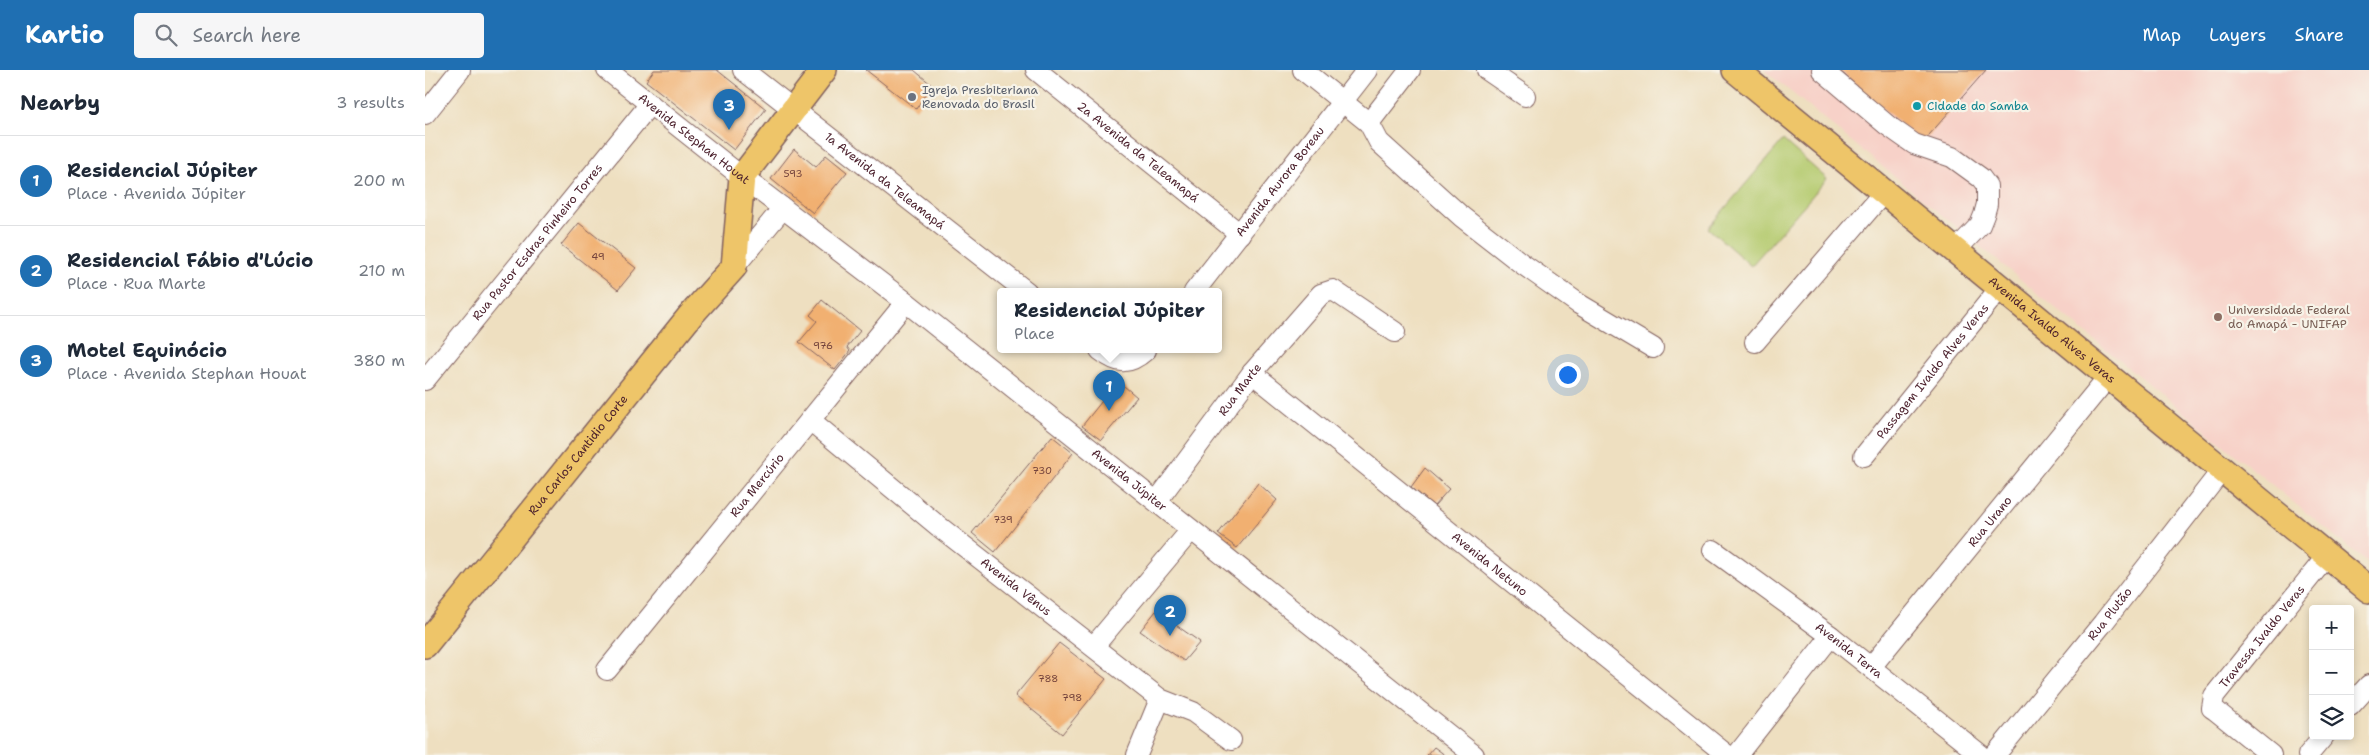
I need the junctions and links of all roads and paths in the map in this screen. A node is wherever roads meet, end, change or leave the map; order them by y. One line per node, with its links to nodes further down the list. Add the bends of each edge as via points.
1 (460, 70): 16 (street)
2 (607, 70): 14 (street, Avenida Stephan Houat)
3 (743, 70): 15 (street, 1a Avenida da Teleamapá)
4 (824, 70): 15 (main road)
5 (1036, 70): 21 (street, 2a Avenida da Teleamapá)
6 (1303, 70): 13 (street)
7 (1367, 70): 13 (street, Avenida Aurora Boreau)
8 (1410, 70): 17 (street)
9 (1487, 70): 12 (street)
10 (1735, 70): 19 (main road, Avenida Ivaldo Alves Veras)
11 (1822, 70): 22 (street, via 1887,125 1915,144 1953,157 1987,186 1987,204 1980,225)
12 (1525, 96)
13 (1342, 102): 17 (street); 21 (street, Avenida Aurora Boreau)
14 (650, 104): 18 (street, Avenida Stephan Houat); 35 (street, Rua Pastor Esdras Pinheiro Torres)
15 (793, 110): 18 (main road); 24 (street, 1a Avenida da Teleamapá)
16 (425, 114)
17 (1369, 123): 30 (street, via 1379,142 1462,217 1579,304)
18 (742, 177): 20 (street, Avenida Stephan Houat); 23 (main road)
19 (1884, 192): 22 (main road, Avenida Ivaldo Alves Veras); 29 (street)
20 (783, 208): 23 (street, Rua Carlos Cantidio Corte); 27 (street, Avenida Júpiter)
21 (1240, 234): 25 (street, Avenida Aurora Boreau)
22 (1955, 251): 26 (main road, Avenida Ivaldo Alves Veras)
23 (734, 267): 45 (main road, Rua Carlos Cantidio Corte, via 690,316)
24 (1022, 288)
25 (1197, 288)
26 (2000, 288): 34 (main road, Avenida Ivaldo Alves Veras); 37 (street, Passagem Ivaldo Alves Veras)
27 (906, 302): 36 (street, Rua Mercúrio); 39 (street, Avenida Júpiter)
28 (1395, 332): 33 (street, Rua Marte, via 1333,290 1327,291 1317,298)
29 (1755, 342)
30 (1653, 348)
31 (1142, 353): 32 (street, via 1125,362)
32 (1107, 355)
33 (1252, 373): 39 (street, Rua Marte); 56 (street, Avenida Netuno)
34 (2108, 377): 38 (main road, Avenida Ivaldo Alves Veras); 47 (street, Rua Urano)
35 (425, 380)
36 (810, 420): 46 (street, Avenida Vênus, via 937,525); 48 (street, Rua Mercúrio)
37 (1864, 456)
38 (2222, 470): 42 (main road, Avenida Ivaldo Alves Veras); 59 (street, Rua Plutão)
39 (1157, 501): 40 (street, Avenida Júpiter)
40 (1191, 530): 46 (street); 55 (street, Avenida Júpiter)
41 (1713, 550): 44 (street, Avenida Terra)
42 (2327, 556): 43 (main road, Avenida Ivaldo Alves Veras); 60 (street, Travessa Ivaldo Veras, via 2212,702 2212,708)
43 (2369, 590)
44 (1831, 636): 47 (street, Avenida Terra); 57 (street)
45 (425, 645)
46 (1094, 646): 50 (street, Avenida Vênus)
47 (1871, 667): 58 (street, Avenida Terra)
48 (607, 670)
49 (2369, 685): 51 (street)
50 (1160, 698): 52 (street, Avenida Vênus, via 1193,712); 54 (street)
51 (2354, 702)
52 (1231, 740)
53 (2321, 740): 61 (street)
54 (1137, 755)
55 (1474, 755)
56 (1727, 755)
57 (1737, 755)
58 (1981, 755)
59 (1995, 755)
60 (2271, 755)
61 (2308, 755)

